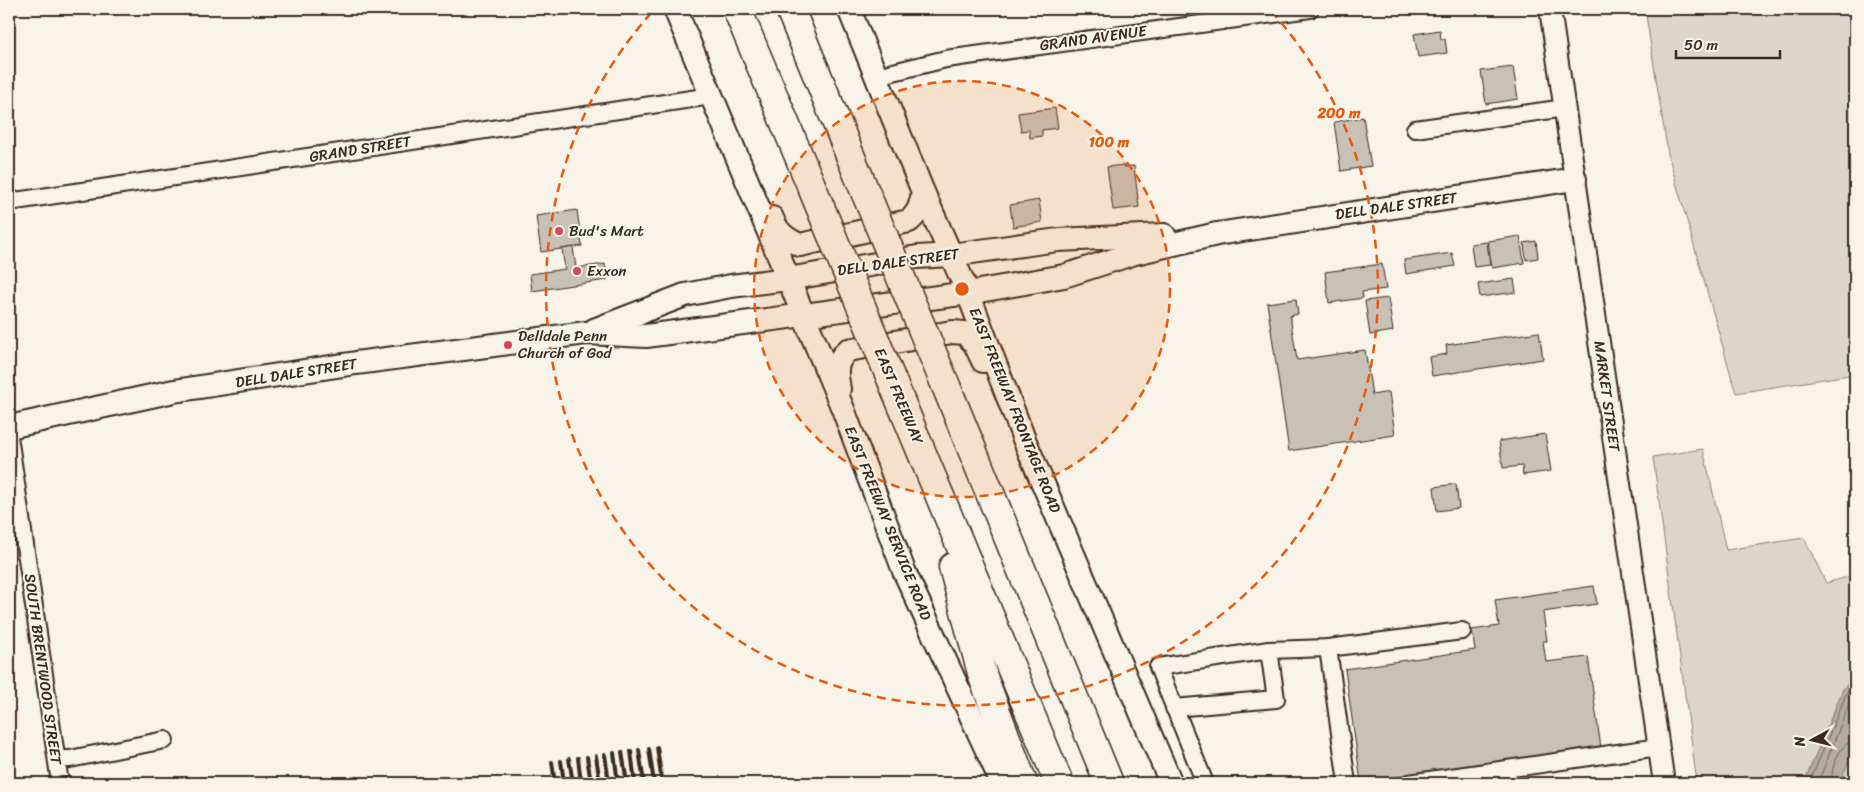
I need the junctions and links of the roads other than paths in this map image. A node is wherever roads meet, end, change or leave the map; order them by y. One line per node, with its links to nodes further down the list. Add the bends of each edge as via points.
1 (675, 9): 8 (main road)
2 (737, 9): 25 (highway, EAST FREEWAY, bridge)
3 (790, 9): 37 (highway, bridge)
4 (849, 9): 7 (main road, EAST FREEWAY FRONTAGE ROAD)
5 (1310, 9): 7 (street, GRAND AVENUE, via 946,59)
6 (1550, 9): 9 (street, MARKET STREET)
7 (877, 76): 13 (main road, EAST FREEWAY FRONTAGE ROAD)
8 (711, 96): 11 (main road); 14 (street, GRAND STREET)
9 (1565, 108): 10 (street); 12 (street, MARKET STREET)
10 (1415, 128)
11 (726, 129): 13 (main road, via 743,149 776,227 787,240 800,245 909,221 920,206); 17 (main road)
12 (1576, 179): 15 (main road, DELL DALE STREET); 31 (street, MARKET STREET)
13 (923, 192): 16 (main road, EAST FREEWAY FRONTAGE ROAD)
14 (9, 202)
15 (1218, 234): 16 (main road, DELL DALE STREET, via 1058,240); 18 (main road, DELL DALE STREET, via 1135,253 1064,276)
16 (951, 254): 17 (main road, DELL DALE STREET); 18 (main road, EAST FREEWAY FRONTAGE ROAD)
17 (788, 279): 19 (main road); 20 (main road, DELL DALE STREET, via 685,295)
18 (968, 293): 19 (main road, DELL DALE STREET); 24 (main road, EAST FREEWAY FRONTAGE ROAD)
19 (803, 315): 20 (main road, DELL DALE STREET, via 646,336); 21 (main road, EAST FREEWAY SERVICE ROAD)
20 (586, 333): 22 (main road, DELL DALE STREET, via 174,391)
21 (843, 409): 24 (main road, via 835,371 848,350 952,332 965,333 975,344 1012,421); 34 (main road, EAST FREEWAY SERVICE ROAD, via 904,571)
22 (9, 427)
23 (9, 436): 32 (street, SOUTH BRENTWOOD STREET)
24 (1024, 438): 38 (main road, EAST FREEWAY FRONTAGE ROAD)
25 (923, 454): 35 (highway, via 983,677); 36 (highway, EAST FREEWAY)
26 (1462, 631): 27 (street)
27 (1328, 648): 28 (street); 40 (street)
28 (1269, 650): 29 (street, via 1276,700); 29 (street, via 1158,667)
29 (1174, 708): 39 (street)
30 (165, 740): 32 (street)
31 (1659, 747): 41 (street); 42 (street, MARKET STREET)
32 (57, 759): 33 (street, SOUTH BRENTWOOD STREET)
33 (60, 783)
34 (1002, 783)
35 (1023, 783)
36 (1059, 783)
37 (1109, 783)
38 (1171, 783)
39 (1205, 783)
40 (1347, 783)
41 (1409, 783)
42 (1664, 783)

